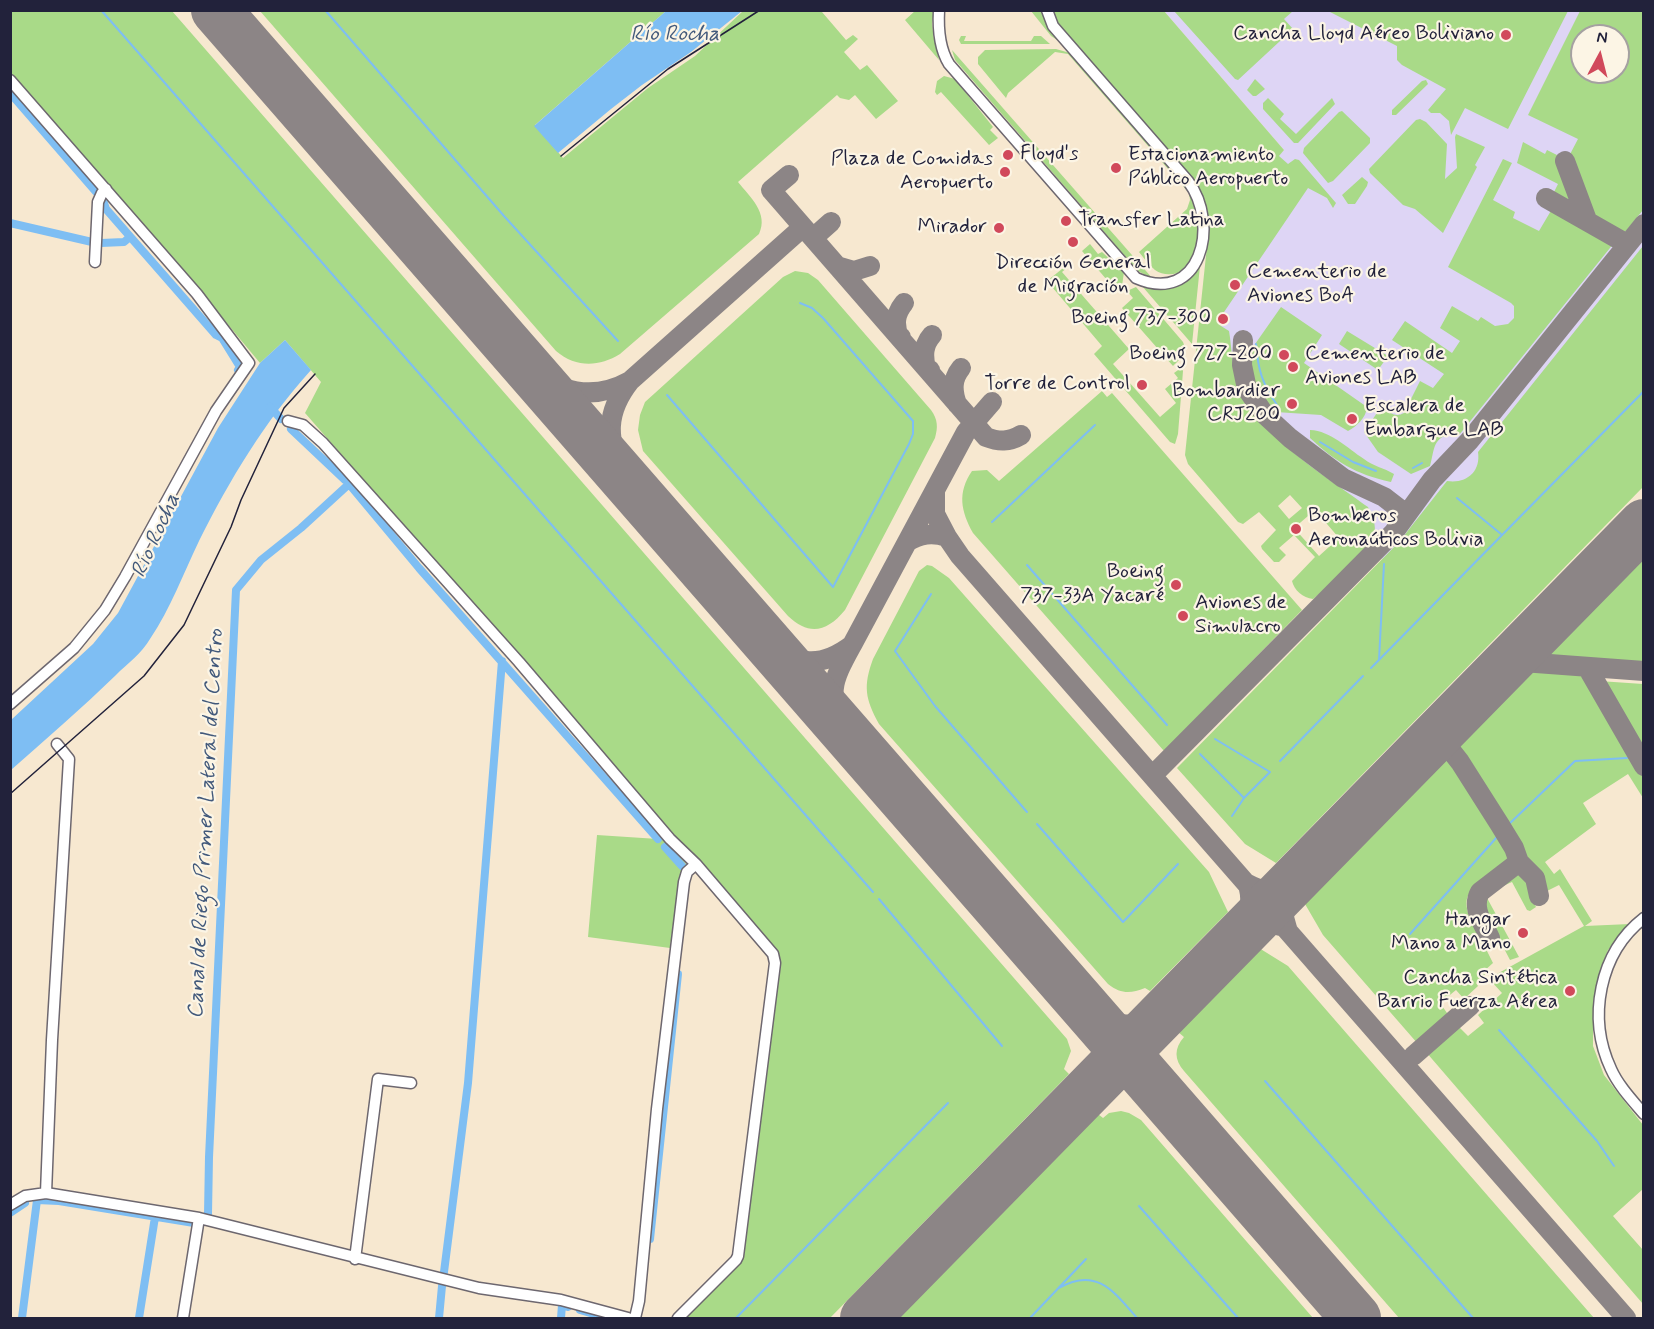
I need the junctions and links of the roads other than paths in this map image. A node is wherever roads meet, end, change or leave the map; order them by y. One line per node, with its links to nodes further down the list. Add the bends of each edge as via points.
1 (939, 10): 2 (street, via 940,40 949,64 1136,278 1156,284 1180,278 1200,254 1204,224 1198,197 1053,26)
2 (1047, 10)
3 (10, 80): 4 (street)
4 (106, 189): 5 (street, via 98,202); 7 (street, via 197,294 249,363 216,411 105,610 75,648)
5 (95, 261)
6 (288, 421): 9 (street, via 303,425 316,435)
7 (10, 704)
8 (57, 744): 13 (street, via 69,759)
9 (696, 864): 19 (street, via 687,872 684,882); 20 (street, via 769,949 775,963 738,1256)
10 (1644, 918): 12 (street, via 1629,932 1606,968 1598,1024 1612,1072)
11 (411, 1083): 16 (street, via 378,1079)
12 (1644, 1114)
13 (46, 1193): 14 (street, via 25,1196); 15 (street)
14 (10, 1205)
15 (199, 1218): 16 (street); 17 (street)
16 (355, 1258): 18 (street, via 479,1288 561,1300)
17 (183, 1318)
18 (628, 1318)
19 (635, 1318)
20 (678, 1318)

